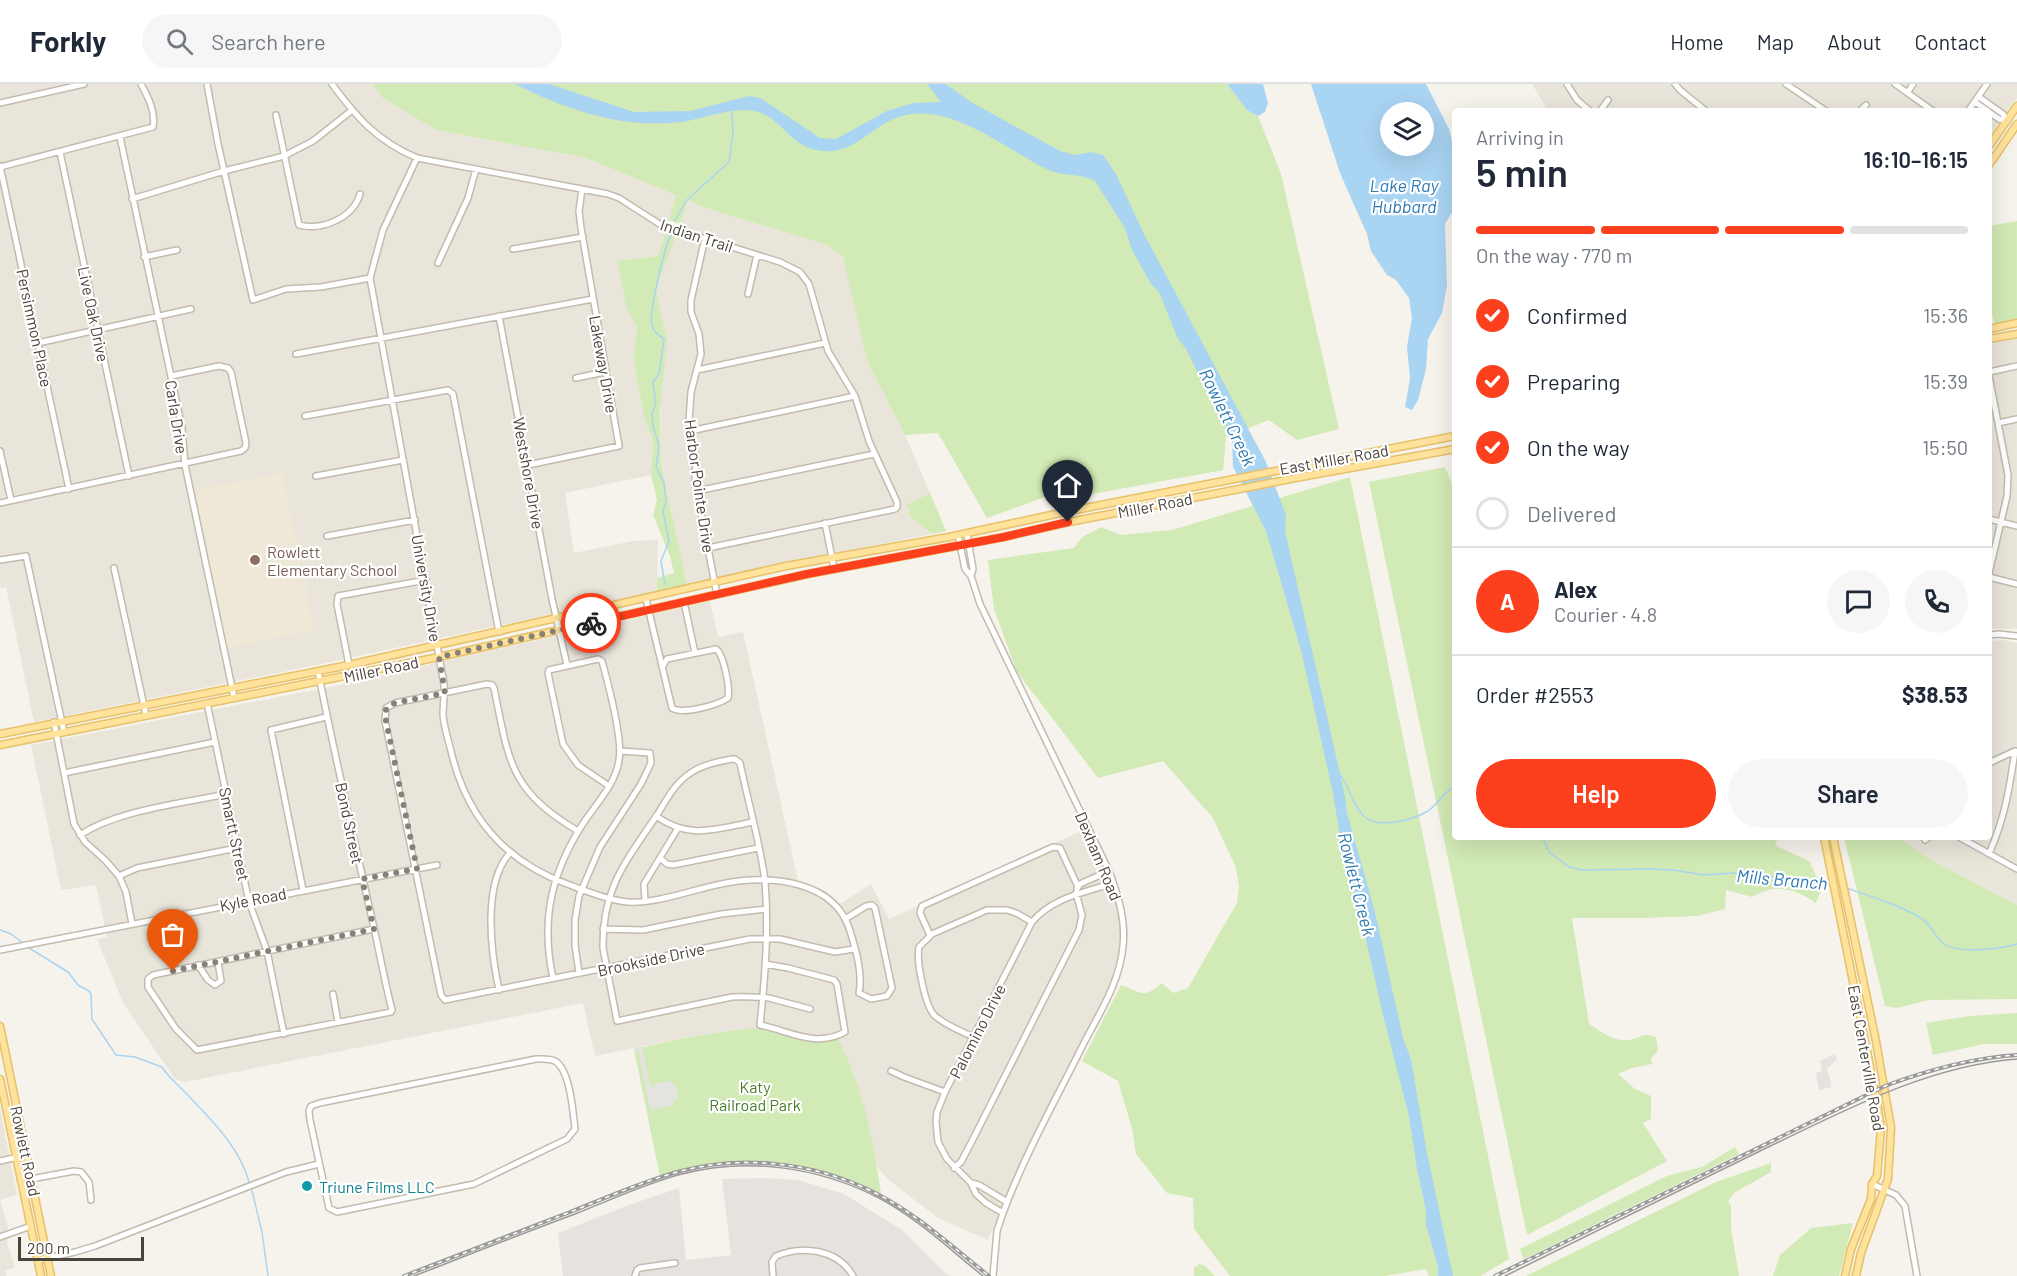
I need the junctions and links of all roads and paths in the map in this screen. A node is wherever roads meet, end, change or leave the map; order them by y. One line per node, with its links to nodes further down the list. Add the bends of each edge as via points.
1 (84, 84): 14 (street)
2 (141, 84): 30 (street, via 150,100 153,127)
3 (207, 84): 38 (street)
4 (332, 84): 25 (street, Indian Trail)
5 (1567, 84): 17 (street)
6 (1675, 84): 19 (street)
7 (1786, 84): 20 (street)
8 (1895, 84): 11 (street)
9 (1913, 84): 11 (street)
10 (1987, 84): 12 (street)
11 (1908, 92): 22 (street)
12 (1977, 99): 23 (street); 24 (street); 28 (street, via 2003,114)
13 (1608, 100): 18 (street)
14 (0, 104)
15 (1866, 105): 21 (street)
16 (2017, 106): 28 (main road)
17 (1586, 108)
18 (1601, 108)
19 (1702, 108)
20 (1822, 108)
21 (1863, 108)
22 (1929, 108)
23 (1970, 108)
24 (1985, 108)
25 (351, 111): 33 (street, via 313,141); 34 (street, Indian Trail, via 395,149)
26 (1992, 114): 28 (street)
27 (276, 115): 33 (street)
28 (2007, 121): 29 (main road); 31 (main road)
29 (2016, 126): 35 (main road)
30 (120, 137): 32 (street); 41 (street, Carla Drive)
31 (1992, 142)
32 (60, 152): 36 (street); 57 (street, Live Oak Drive)
33 (284, 156): 38 (street); 40 (street, via 299,225 316,226 338,220 351,210)
34 (417, 158): 37 (street, Indian Trail); 49 (street, University Drive, via 383,230)
35 (1992, 161)
36 (0, 166): 61 (street, Persimmon Place)
37 (476, 169): 39 (street, Indian Trail); 48 (street, via 468,198)
38 (224, 171): 41 (street); 49 (street, via 253,300 286,289)
39 (582, 189): 42 (street, Lakeway Drive); 43 (street, Indian Trail, via 619,198 651,220)
40 (360, 194)
41 (132, 198): 47 (street, Carla Drive)
42 (582, 237): 44 (street); 51 (street, Lakeway Drive)
43 (705, 238): 46 (street, Indian Trail); 65 (street, Harbor Pointe Drive, via 691,300 701,346)
44 (513, 249)
45 (177, 250): 47 (street)
46 (757, 255): 50 (street); 62 (street, Indian Trail, via 792,267 805,278 815,300)
47 (144, 257): 53 (street, Carla Drive)
48 (438, 262)
49 (370, 278): 59 (street, University Drive)
50 (748, 294)
51 (593, 299): 54 (street); 67 (street, Lakeway Drive)
52 (191, 309): 53 (street)
53 (157, 315): 57 (street); 68 (street, Carla Drive)
54 (499, 316): 59 (street); 86 (street, Westshore Drive)
55 (2017, 323): 56 (main road)
56 (1992, 328)
57 (98, 330): 61 (street); 90 (street, Live Oak Drive)
58 (2017, 334): 60 (main road)
59 (381, 338): 63 (street); 72 (street, University Drive)
60 (1992, 338)
61 (38, 343): 92 (street, Persimmon Place)
62 (825, 343): 65 (street); 71 (street, Indian Trail)
63 (296, 354)
64 (2017, 366): 66 (street)
65 (697, 370): 76 (street, Harbor Pointe Drive, via 689,405)
66 (1992, 371)
67 (605, 372): 69 (street); 86 (street, Lakeway Drive, via 619,446)
68 (171, 376): 85 (street, Carla Drive); 85 (street, via 219,366 228,368 246,442 241,451)
69 (576, 378)
70 (1992, 392): 75 (street)
71 (855, 396): 76 (street); 83 (street, Indian Trail)
72 (392, 400): 73 (street); 84 (street, University Drive); 125 (street, via 448,390 453,394)
73 (305, 416)
74 (2017, 419): 75 (street)
75 (1998, 423): 89 (street)
76 (690, 431): 93 (street, Harbor Pointe Drive)
77 (1452, 437): 78 (main road, East Miller Road)
78 (1440, 439): 79 (main road, East Miller Road); 82 (main road)
79 (1393, 448): 87 (main road, via 1365,459); 101 (main road, East Miller Road)
80 (1452, 449): 82 (main road, East Miller Road)
81 (0, 450): 94 (street)
82 (1442, 451): 87 (main road, East Miller Road)
83 (874, 453): 93 (street); 98 (street, Indian Trail, via 897,502 895,509)
84 (403, 460): 91 (street); 96 (street, University Drive)
85 (185, 465): 90 (street); 136 (street, Carla Drive)
86 (528, 465): 122 (street, Westshore Drive)
87 (1360, 466): 104 (main road, Miller Road)
88 (2017, 473): 89 (street)
89 (2008, 475): 99 (street)
90 (129, 476): 92 (street)
91 (316, 476)
92 (69, 489): 94 (street)
93 (697, 491): 106 (street, Harbor Pointe Drive)
94 (11, 500): 95 (street)
95 (0, 503)
96 (415, 520): 103 (street); 114 (street, University Drive)
97 (1992, 520): 99 (street)
98 (825, 523): 106 (street); 107 (street)
99 (2001, 524): 100 (street); 109 (street)
100 (2017, 526)
101 (967, 534): 102 (main road, Miller Road); 104 (street, Dexham Road)
102 (958, 535): 105 (street, Dexham Road); 107 (main road, Miller Road)
103 (327, 536)
104 (968, 543): 105 (main road, Miller Road); 112 (street, Dexham Road)
105 (960, 545): 111 (main road, Miller Road); 112 (street, Dexham Road, via 965,569)
106 (708, 548): 115 (street, Harbor Pointe Drive)
107 (832, 557): 111 (street); 115 (main road, Miller Road)
108 (0, 560): 143 (street, via 23,555 27,558)
109 (1992, 562)
110 (114, 568): 140 (street)
111 (834, 568): 117 (main road, Miller Road)
112 (971, 576): 172 (street, Dexham Road, via 980,604)
113 (1992, 576): 116 (street)
114 (426, 580): 128 (street, University Drive); 131 (street, via 338,596)
115 (715, 583): 117 (street, Harbor Pointe Drive); 118 (main road, Miller Road)
116 (2017, 584)
117 (717, 595): 119 (main road, Miller Road)
118 (643, 600): 120 (main road, Miller Road); 121 (main road)
119 (684, 602): 121 (main road, Miller Road); 129 (street)
120 (600, 610): 122 (main road, Miller Road); 123 (main road)
121 (646, 610): 123 (main road, Miller Road); 133 (street)
122 (556, 620): 124 (street, Westshore Drive); 125 (main road, Miller Road)
123 (603, 620): 124 (main road, Miller Road)
124 (559, 630): 130 (main road, Miller Road); 132 (street, Westshore Drive)
125 (499, 632): 128 (main road, Miller Road)
126 (1992, 635): 127 (street)
127 (2017, 636)
128 (437, 646): 130 (street, University Drive); 131 (main road, Miller Road)
129 (695, 653): 133 (street, via 667,659); 133 (street, via 719,651 729,691 722,702 675,711 669,703)
130 (439, 657): 135 (main road, Miller Road); 137 (street, University Drive)
131 (349, 665): 134 (main road, Miller Road)
132 (567, 665): 151 (street, via 602,661); 154 (street, via 552,668 548,673 560,735 573,760)
133 (662, 667)
134 (318, 672): 135 (street, Bond Street); 136 (main road, Miller Road)
135 (320, 682): 138 (main road, Miller Road); 142 (street, Bond Street)
136 (232, 687): 138 (street, Carla Drive); 140 (main road, Miller Road)
137 (445, 693): 159 (street, via 492,685 508,754 518,777 546,810); 166 (street, University Drive, via 443,715 456,775 480,819); 170 (street, via 395,703 385,710)
138 (234, 697): 139 (main road, Miller Road)
139 (207, 703): 141 (main road, Miller Road); 148 (street, Smartt Street)
140 (144, 704): 141 (street); 143 (main road, Miller Road)
141 (146, 715): 145 (main road, Miller Road)
142 (326, 717): 174 (street, Bond Street); 180 (street, via 271,730)
143 (62, 720): 144 (main road, Miller Road); 145 (street)
144 (54, 722): 146 (main road, Miller Road); 147 (street)
145 (64, 732): 147 (main road, Miller Road)
146 (0, 734)
147 (56, 734): 149 (main road, Miller Road); 153 (street)
148 (215, 742): 153 (street); 155 (street, Smartt Street)
149 (0, 745)
150 (2016, 751): 152 (street); 167 (street, via 2004,817)
151 (620, 752): 154 (street); 179 (street, via 650,753 651,763 600,846)
152 (1992, 762)
153 (64, 773): 160 (street, via 74,824)
154 (609, 786): 159 (street)
155 (226, 794): 160 (street, via 112,819); 164 (street, Smartt Street)
156 (656, 816): 157 (street, via 674,788 692,772 732,759 738,761); 158 (street); 182 (street, via 614,881)
157 (753, 822): 158 (street, via 709,831); 165 (street)
158 (678, 828): 168 (street)
159 (578, 831): 175 (street)
160 (80, 835): 173 (street)
161 (1825, 840): 197 (main road, East Centerville Road)
162 (1834, 840): 196 (main road, East Centerville Road)
163 (1964, 840): 167 (street)
164 (237, 848): 173 (street, via 137,868); 184 (street, Smartt Street)
165 (758, 848): 168 (street, via 673,865); 176 (street)
166 (510, 853): 175 (street, University Drive); 204 (street, via 498,876 492,907 492,954)
167 (1989, 854): 171 (street)
168 (660, 858): 183 (street, via 644,884)
169 (437, 865): 170 (street, Kyle Road)
170 (417, 869): 174 (street, Kyle Road); 204 (street, Brookside Drive, via 443,999)
171 (2017, 869)
172 (1109, 871): 177 (street, Dexham Road); 178 (street)
173 (119, 876): 188 (street)
174 (362, 879): 180 (street, Kyle Road); 189 (street, Bond Street)
175 (556, 880): 179 (street, University Drive); 203 (street, via 546,934)
176 (765, 881): 183 (street, University Drive, via 727,883); 185 (street); 186 (street, University Drive, via 812,890 831,901)
177 (1113, 883): 181 (street, Palomino Drive); 231 (street, Dexham Road, via 1124,927 1117,976)
178 (1078, 887): 181 (street); 191 (street, via 1060,848 1053,847 922,906 920,913)
179 (581, 889): 182 (street, University Drive); 202 (street, via 575,920)
180 (303, 890): 184 (street, Kyle Road)
181 (1076, 893): 187 (street, Palomino Drive, via 1050,906); 225 (street, via 1083,915 1079,930 971,1143)
182 (609, 898): 183 (street, University Drive); 190 (street)
183 (645, 901)
184 (249, 902): 188 (street, Kyle Road); 195 (street, Smartt Street)
185 (766, 909): 190 (street, via 643,930); 192 (street)
186 (845, 919): 193 (street); 193 (street, via 866,906 875,908 892,988 887,996 871,999 859,993 861,980)
187 (1032, 922): 191 (street, via 1007,910 987,910); 212 (street, Palomino Drive)
188 (132, 924): 194 (street, Kyle Road)
189 (374, 929): 195 (street); 208 (street, Bond Street, via 392,1010)
190 (603, 929): 201 (street)
191 (930, 935): 212 (street, via 918,951 929,1009 941,1021)
192 (766, 938): 193 (street, Brookside Drive, via 791,940 827,951); 199 (street); 201 (street, Brookside Drive, via 736,940)
193 (854, 949)
194 (0, 950)
195 (267, 951): 198 (street); 210 (street, Smartt Street)
196 (1858, 955): 197 (main road); 211 (main road, East Centerville Road)
197 (1848, 957): 213 (main road, East Centerville Road)
198 (218, 962): 200 (street); 200 (street, via 221,981 215,985)
199 (765, 964): 206 (street); 206 (street, via 834,980 846,1029 839,1035 810,1040 760,1025)
200 (198, 965): 210 (street, via 148,979 149,990 176,1029 197,1050)
201 (607, 968): 202 (street, Brookside Drive); 206 (street, via 617,1021 732,997)
202 (579, 973): 203 (street, Brookside Drive)
203 (553, 978): 204 (street, Brookside Drive)
204 (499, 990)
205 (333, 994): 208 (street)
206 (763, 998): 207 (street)
207 (810, 1009)
208 (338, 1022): 210 (street)
209 (0, 1026): 216 (main road, Rowlett Road)
210 (284, 1034)
211 (1875, 1036): 213 (main road); 219 (main road, East Centerville Road)
212 (973, 1037): 218 (street, Palomino Drive)
213 (1865, 1039): 220 (main road, East Centerville Road)
214 (891, 1071): 218 (street)
215 (0, 1079): 217 (main road, Rowlett Road)
216 (12, 1086): 217 (street); 221 (main road, Rowlett Road)
217 (1, 1088): 222 (main road, Rowlett Road)
218 (945, 1092): 225 (street, Palomino Drive, via 936,1134)
219 (1892, 1138): 220 (main road); 229 (main road, East Centerville Road)
220 (1881, 1141): 228 (main road, East Centerville Road, via 1877,1176)
221 (27, 1155): 222 (street); 226 (main road, Rowlett Road)
222 (16, 1157): 223 (street); 233 (main road, Rowlett Road)
223 (0, 1161)
224 (319, 1164): 224 (street, via 309,1113 313,1105 536,1059 552,1060 566,1075 575,1129 567,1139 474,1184 337,1212 329,1208); 235 (street, via 286,1172 98,1245)
225 (954, 1168): 227 (street, Palomino Drive)
226 (31, 1179): 230 (street, via 81,1172 89,1182); 235 (main road, Rowlett Road)
227 (971, 1183): 231 (street, Palomino Drive); 232 (street, Palomino Drive, via 976,1194)
228 (1872, 1184): 229 (street); 244 (main road, East Centerville Road, via 1871,1199)
229 (1885, 1190): 245 (main road, East Centerville Road); 246 (street, via 1905,1206)
230 (91, 1200)
231 (1007, 1202): 232 (street, Dexham Road)
232 (1003, 1212): 243 (street, Dexham Road)
233 (31, 1226): 234 (street); 236 (main road, Rowlett Road)
234 (0, 1237)
235 (48, 1258): 236 (street); 239 (main road, Rowlett Road)
236 (38, 1260): 238 (main road, Rowlett Road)
237 (675, 1263): 240 (street, via 643,1267)
238 (41, 1276)
239 (51, 1276)
240 (635, 1276)
241 (773, 1276): 242 (street, via 772,1262 779,1255 804,1251 818,1251 840,1261)
242 (853, 1276)
243 (993, 1276)
244 (1845, 1276)
245 (1856, 1276)
246 (1917, 1276)

